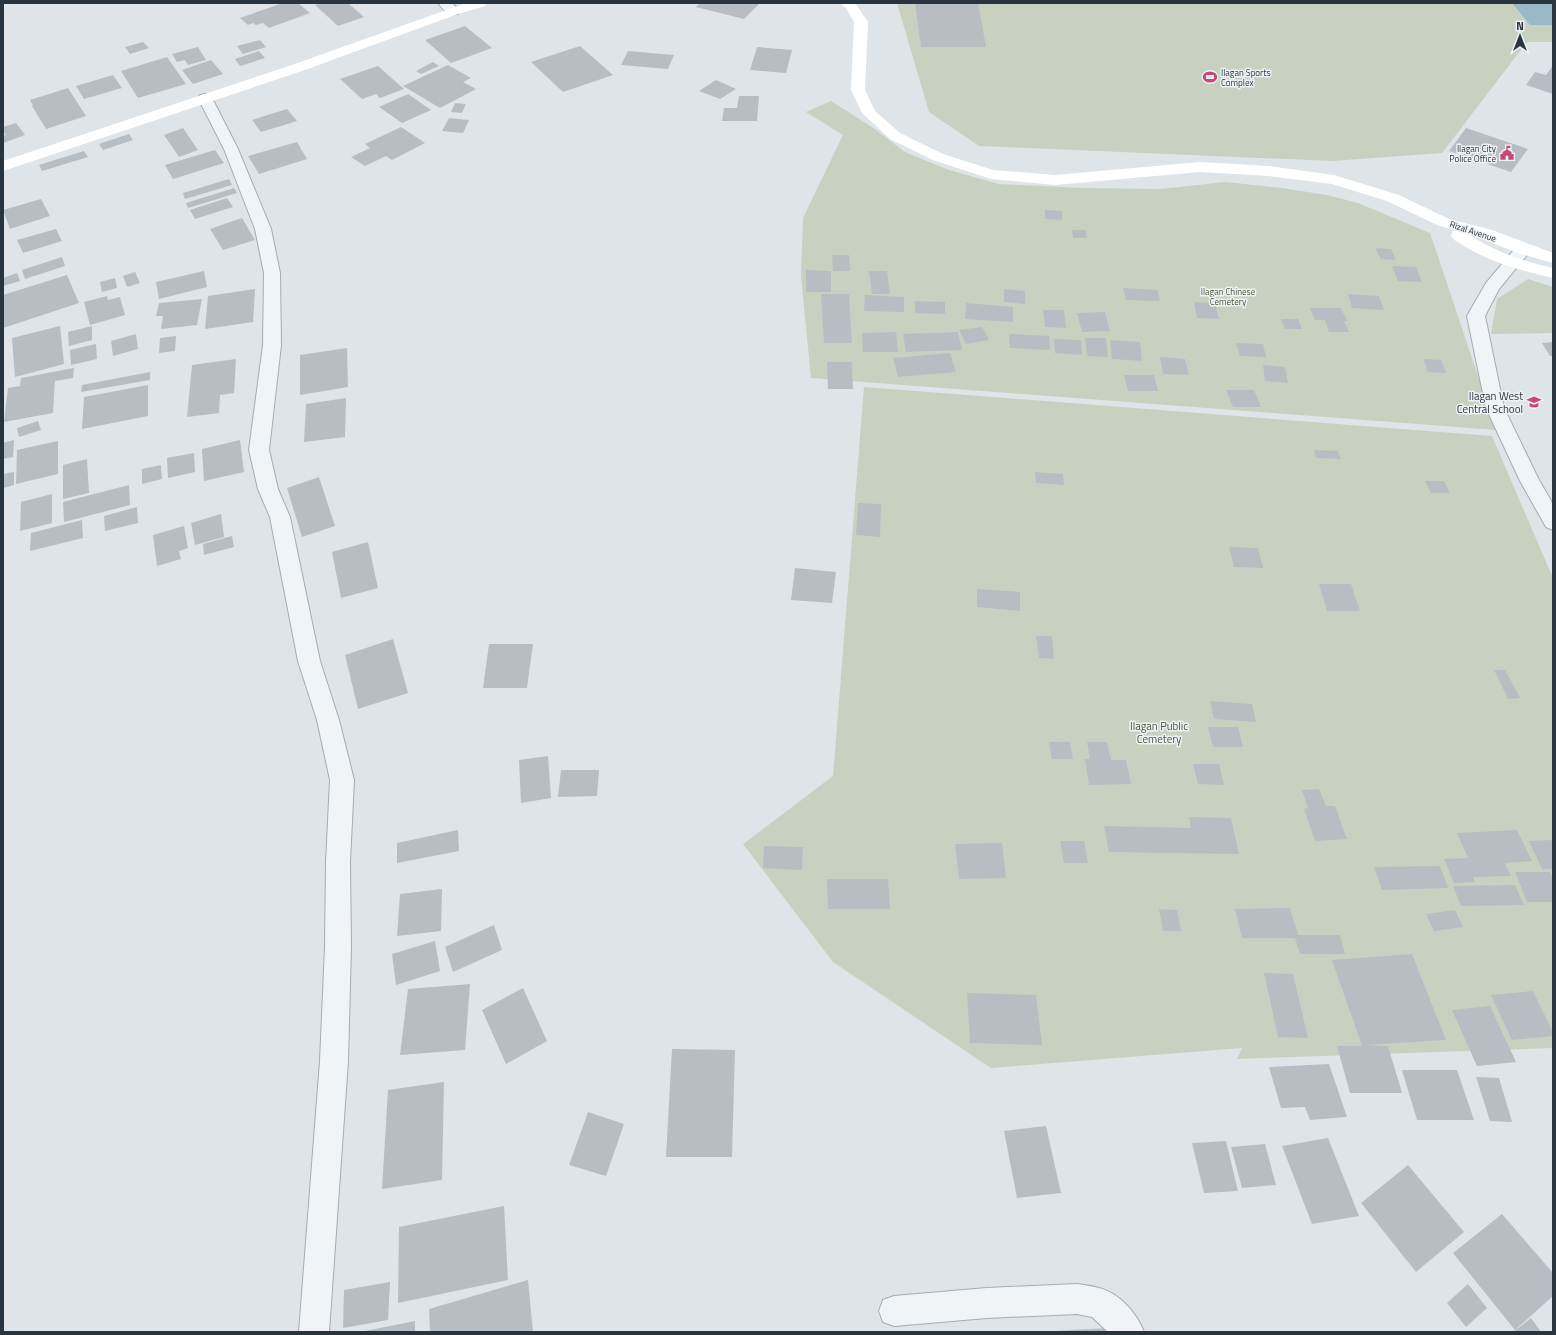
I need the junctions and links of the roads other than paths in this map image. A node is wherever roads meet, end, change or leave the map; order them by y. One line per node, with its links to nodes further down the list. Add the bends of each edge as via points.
1 (480, 3): 3 (main road)
2 (847, 3): 6 (main road, Rizal Avenue, via 861,22 858,90 869,113 895,136 938,157 991,174 1054,180 1200,167 1268,171 1334,180 1393,198 1443,222 1472,245)
3 (449, 7): 4 (main road, via 297,68)
4 (205, 98): 5 (main road); 11 (street, via 231,149 265,237 272,273 273,313 272,345 259,450 268,489 280,517 309,661 328,720 342,780 334,1053)
5 (3, 166)
6 (1518, 256): 7 (main road, Rizal Avenue); 8 (main road, Rizal Avenue); 9 (street, via 1492,287 1476,316 1496,408 1530,481)
7 (1553, 258)
8 (1553, 273)
9 (1553, 522)
10 (894, 1311): 12 (street, via 1077,1299 1099,1303)
11 (314, 1332)
12 (1130, 1332)

